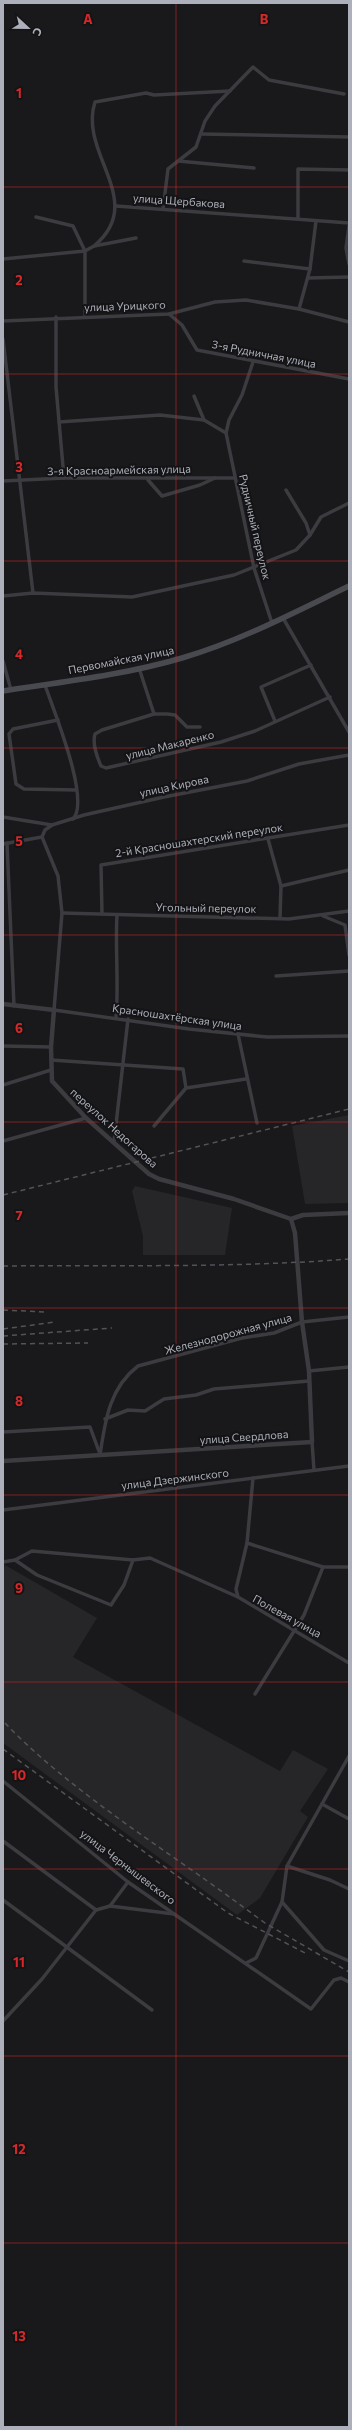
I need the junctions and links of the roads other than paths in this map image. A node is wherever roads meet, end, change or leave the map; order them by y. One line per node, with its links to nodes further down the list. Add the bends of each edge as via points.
1 (230, 91): 2 (street, via 253,67 269,80); 3 (street, via 205,121); 8 (street, улица Щербакова, via 154,95 146,93 95,102 92,126)
2 (344, 94)
3 (202, 134): 4 (street); 5 (street, via 196,146)
4 (349, 136)
5 (177, 160): 6 (street); 9 (street, via 168,169)
6 (254, 168)
7 (349, 170): 11 (street, via 298,169)
8 (116, 206): 9 (street, улица Щербакова); 15 (street, via 114,222 107,235)
9 (163, 209): 11 (street, улица Щербакова)
10 (36, 217): 16 (street, via 73,226)
11 (298, 219): 12 (street, улица Щербакова)
12 (316, 221): 13 (street, улица Щербакова); 20 (street)
13 (349, 225): 19 (street, via 346,248)
14 (136, 238): 15 (street)
15 (94, 246): 16 (street)
16 (84, 251): 17 (street); 26 (street)
17 (3, 259)
18 (244, 261): 20 (street)
19 (349, 264)
20 (310, 270): 22 (street)
21 (349, 277): 22 (street)
22 (308, 278): 23 (street)
23 (299, 309): 24 (street, улица Урицкого, via 246,300 215,302); 28 (street, улица Урицкого)
24 (169, 314): 26 (street, улица Урицкого); 30 (street, 3-я Рудничная улица, via 182,325 197,350)
25 (56, 317): 26 (street, улица Урицкого); 27 (street, улица Урицкого); 34 (street)
26 (85, 317)
27 (3, 321)
28 (349, 322)
29 (3, 339): 41 (street)
30 (254, 362): 31 (street, 3-я Рудничная улица); 35 (street, Рудничный переулок, via 242,395 229,420)
31 (349, 379)
32 (194, 396): 33 (street)
33 (204, 420): 34 (street, via 160,415); 35 (street)
34 (59, 422): 36 (street)
35 (226, 434): 38 (street, Рудничный переулок)
36 (64, 478): 39 (street, 3-я Красноармейская улица); 41 (street, 3-я Красноармейская улица)
37 (216, 478): 38 (street, 3-я Красноармейская улица); 39 (street, 3-я Красноармейская улица); 39 (street, via 162,496)
38 (234, 478): 45 (street, Рудничный переулок)
39 (148, 480)
40 (3, 481): 41 (street, 3-я Красноармейская улица)
41 (21, 481): 47 (street)
42 (286, 490): 44 (street, via 306,523)
43 (349, 503): 44 (street, via 320,517)
44 (310, 535): 45 (street, via 296,550)
45 (254, 568): 47 (street, via 234,575 132,597); 50 (street, Рудничный переулок)
46 (349, 586): 49 (main road, Первомайская улица)
47 (33, 593): 48 (street)
48 (3, 596)
49 (283, 618): 50 (main road, Первомайская улица); 52 (street, via 302,655)
50 (272, 623): 53 (main road, Первомайская улица, via 221,645)
51 (3, 661): 55 (street)
52 (311, 665): 57 (street); 60 (street, via 261,687)
53 (139, 668): 54 (main road, Первомайская улица); 58 (street)
54 (45, 684): 55 (main road, Первомайская улица); 59 (street)
55 (11, 690): 56 (main road, Первомайская улица)
56 (3, 691)
57 (330, 697): 60 (street, улица Макаренко); 62 (street)
58 (154, 714): 60 (street, улица Макаренко, via 95,734 101,766 106,768 130,764 221,742); 61 (street, улица Макаренко, via 174,715 188,726)
59 (58, 720): 64 (street, via 72,765); 64 (street, via 13,729 9,734 16,784 24,789)
60 (274, 721)
61 (200, 727)
62 (349, 732)
63 (349, 755): 66 (street, улица Кирова, via 299,764 246,781 164,797)
64 (76, 790): 66 (street, via 78,809)
65 (3, 817): 68 (street, via 36,821)
66 (71, 821): 68 (street, улица Кирова)
67 (349, 825): 70 (street, 2-й Красношахтерский переулок)
68 (52, 826): 69 (street, via 45,830)
69 (42, 837): 71 (street); 75 (street, переулок Недогарова, via 58,876)
70 (268, 839): 73 (street); 76 (street, 2-й Красношахтерский переулок, via 101,865)
71 (5, 844): 84 (street)
72 (349, 870): 73 (street)
73 (281, 886): 79 (street)
74 (349, 911): 78 (street, Угольный переулок)
75 (62, 914): 76 (street, Угольный переулок); 85 (street, переулок Недогарова)
76 (102, 914): 77 (street, Угольный переулок)
77 (117, 915): 79 (street, Угольный переулок); 86 (street)
78 (322, 916): 79 (street, Угольный переулок); 80 (street, via 345,925)
79 (280, 918)
80 (349, 955)
81 (349, 971): 82 (street)
82 (276, 976)
83 (3, 1004): 84 (street, Красношахтёрская улица)
84 (14, 1006): 85 (street, Красношахтёрская улица)
85 (54, 1010): 86 (street, Красношахтёрская улица); 91 (street, переулок Недогарова)
86 (116, 1018): 87 (street, Красношахтёрская улица)
87 (128, 1019): 88 (street, Красношахтёрская улица); 93 (street)
88 (238, 1034): 89 (street, Красношахтёрская улица, via 268,1037); 95 (street)
89 (349, 1036)
90 (3, 1046): 91 (street)
91 (51, 1047): 92 (street, переулок Недогарова)
92 (51, 1060): 93 (street); 94 (street, переулок Недогарова)
93 (122, 1064): 97 (street, via 183,1069); 102 (street)
94 (51, 1070): 96 (street); 98 (street, переулок Недогарова, via 52,1081)
95 (246, 1079): 97 (street); 99 (street)
96 (3, 1085)
97 (186, 1088): 100 (street)
98 (86, 1118): 101 (street); 102 (street, переулок Недогарова)
99 (258, 1123)
100 (154, 1126)
101 (3, 1141)
102 (114, 1142): 104 (street, переулок Недогарова, via 149,1174 159,1179 234,1199)
103 (349, 1213): 104 (street, переулок Недогарова)
104 (291, 1218): 106 (street, via 296,1234)
105 (349, 1317): 106 (street, Железнодорожная улица)
106 (302, 1322): 108 (street); 110 (street, Железнодорожная улица, via 274,1333 242,1338 138,1366 128,1374)
107 (349, 1367): 108 (street)
108 (309, 1371): 109 (street)
109 (309, 1381): 110 (street, via 214,1389 196,1395 164,1399 145,1411 128,1410); 112 (street)
110 (105, 1419): 113 (street, Железнодорожная улица)
111 (3, 1432): 113 (street, via 90,1427)
112 (312, 1442): 113 (street, улица Свердлова); 116 (street)
113 (100, 1455): 114 (street, улица Свердлова)
114 (3, 1461)
115 (349, 1466): 116 (street, улица Дзержинского)
116 (314, 1470): 117 (street, улица Дзержинского)
117 (253, 1478): 118 (street, улица Дзержинского); 119 (street, Полевая улица)
118 (3, 1510)
119 (247, 1544): 123 (street); 125 (street, Полевая улица, via 236,1589)
120 (15, 1560): 121 (street, via 32,1551); 121 (street, via 37,1575 111,1605 124,1585); 122 (street)
121 (133, 1560): 125 (street, via 150,1558)
122 (3, 1562)
123 (323, 1567): 124 (street); 126 (street, via 304,1615)
124 (349, 1567)
125 (238, 1597): 126 (street, Полевая улица)
126 (295, 1629): 127 (street, Полевая улица); 128 (street)
127 (349, 1663)
128 (255, 1694)
129 (348, 1758): 131 (street)
130 (3, 1781): 135 (street, улица Чернышевского)
131 (322, 1804): 132 (street); 134 (street)
132 (349, 1819)
133 (3, 1841): 140 (street)
134 (287, 1866): 136 (street); 138 (street)
135 (128, 1882): 139 (street); 141 (street, улица Чернышевского)
136 (349, 1889)
137 (3, 1900): 142 (street)
138 (282, 1902): 143 (street, via 324,1950); 144 (street, via 256,1958)
139 (110, 1906): 140 (street); 141 (street)
140 (96, 1910): 142 (street)
141 (175, 1914): 144 (street, улица Чернышевского)
142 (66, 1946): 146 (street); 147 (street, via 42,1979)
143 (349, 1961)
144 (246, 1963): 145 (street, улица Чернышевского, via 311,2009 334,1980 341,1978)
145 (349, 1982)
146 (152, 2010)
147 (3, 2021)

